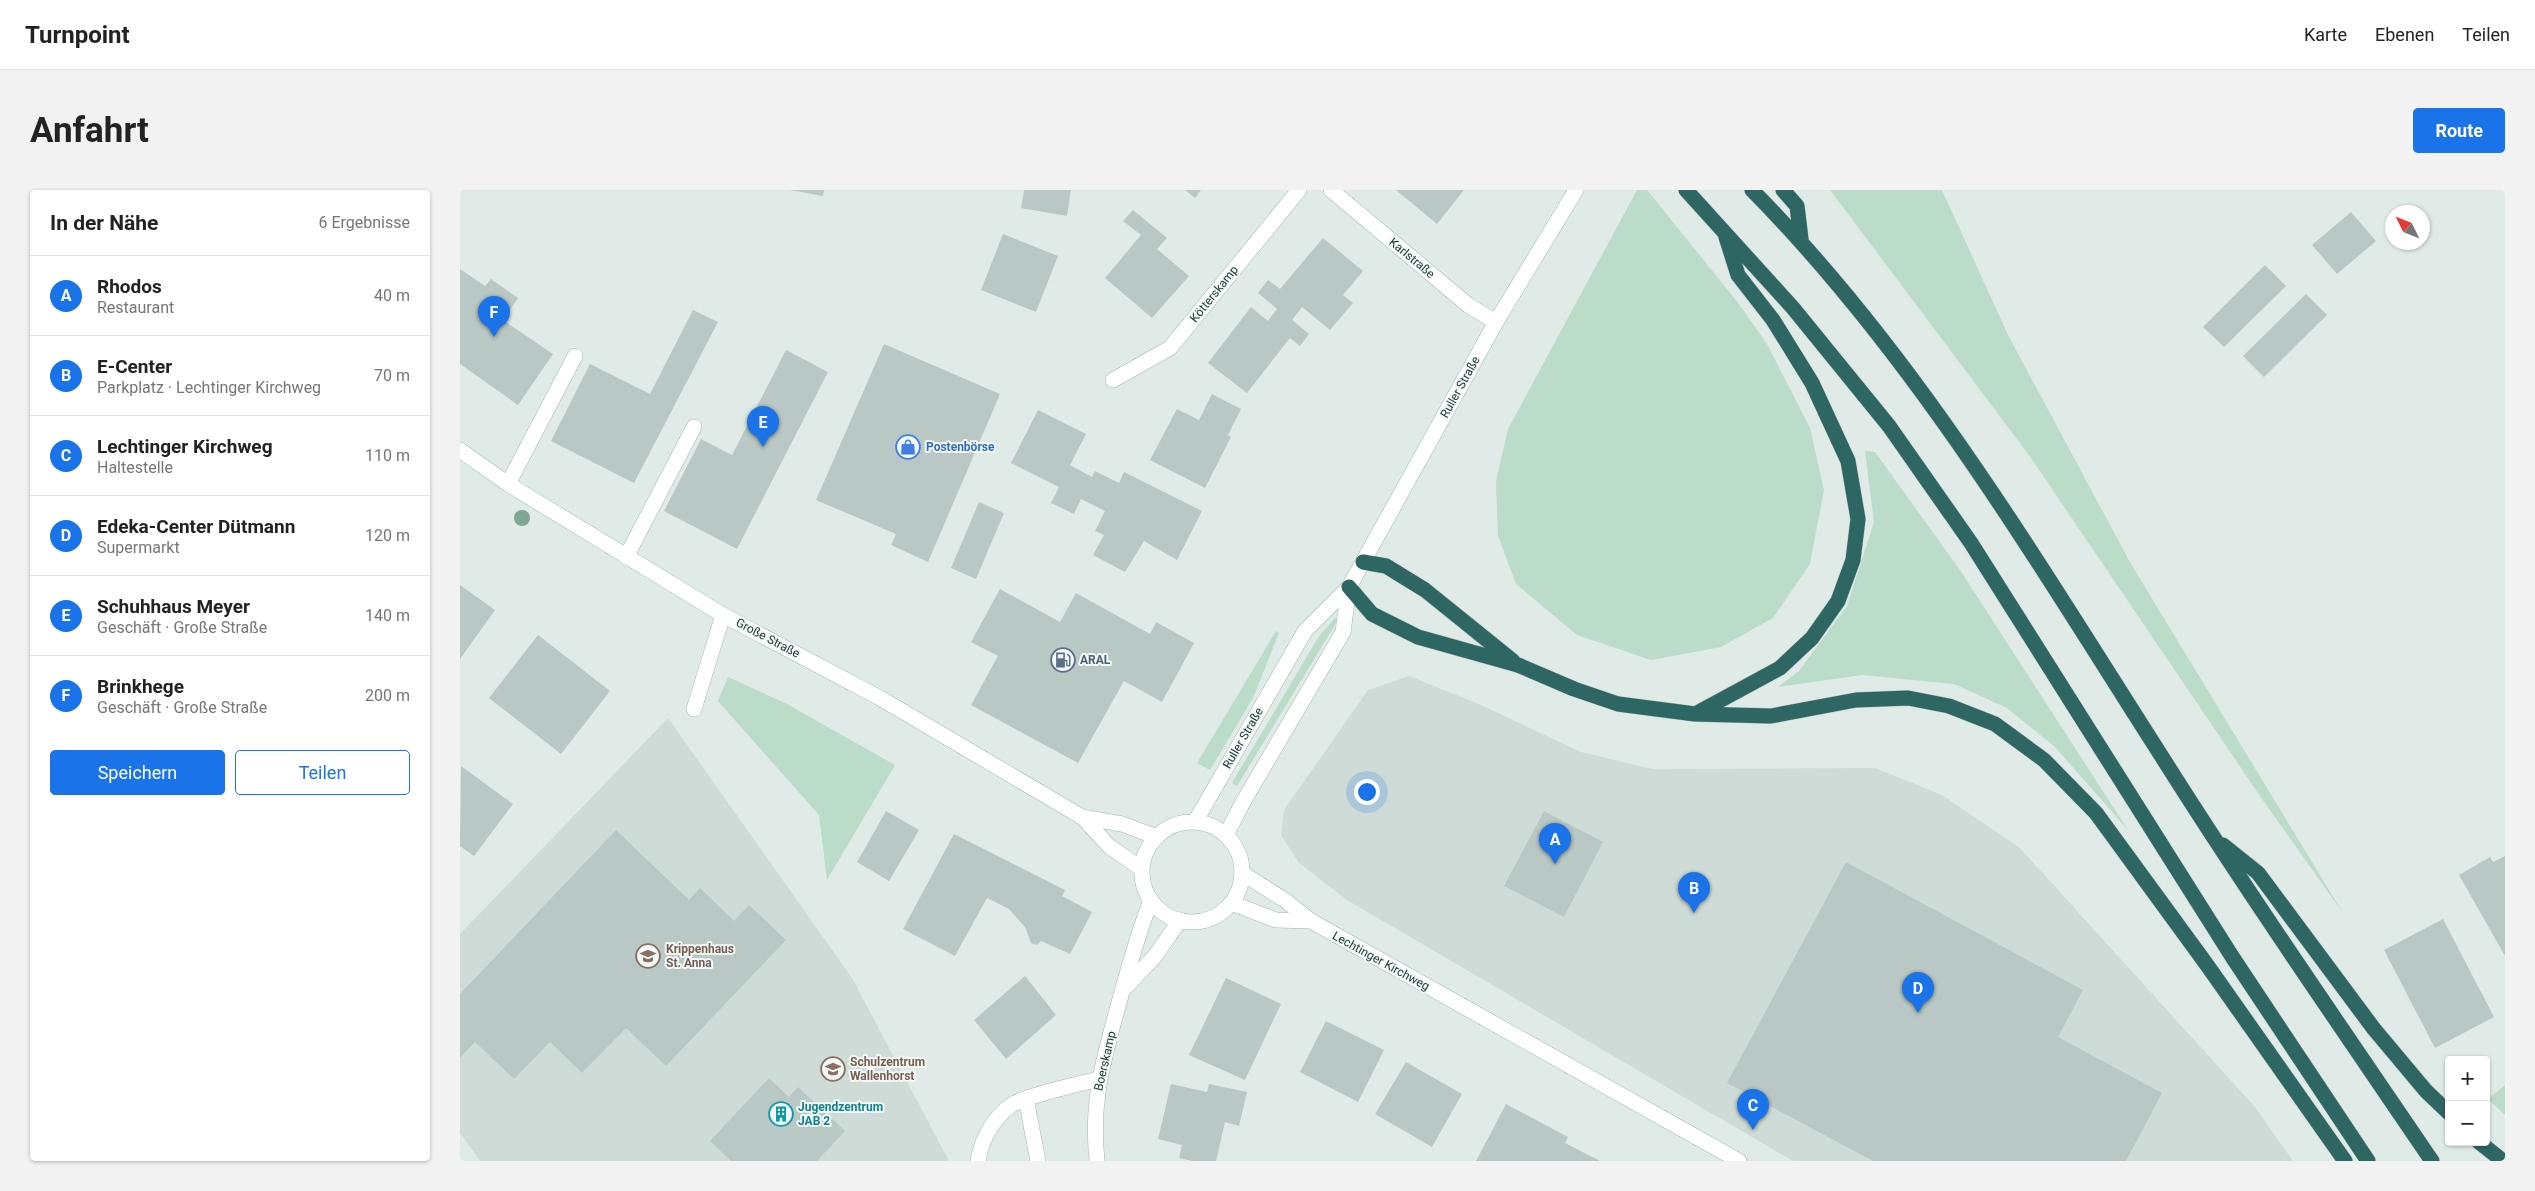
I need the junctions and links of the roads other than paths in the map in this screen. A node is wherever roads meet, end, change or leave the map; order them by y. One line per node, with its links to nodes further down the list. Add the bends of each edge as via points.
1 (1299, 190): 11 (street, Kötterskamp, via 1170,348)
2 (1331, 190): 9 (street, Karlstraße, via 1468,305)
3 (1576, 190): 9 (street, Ruller Straße)
4 (1686, 190): 7 (highway)
5 (1752, 190): 8 (highway)
6 (1783, 190): 8 (highway, via 1796,206)
7 (1724, 231): 21 (highway, via 1738,275 1773,320 1812,383 1848,461 1858,519 1854,560 1838,601 1812,638 1780,668); 43 (highway, via 1793,308 1889,426 1971,543 2233,958)
8 (1801, 239): 24 (highway, via 1931,404 1995,498)
9 (1496, 322): 16 (street, Ruller Straße)
10 (575, 356): 14 (street)
11 (1112, 380)
12 (694, 426): 15 (street)
13 (460, 450): 14 (street, Große Straße)
14 (508, 484): 15 (street, Große Straße)
15 (626, 557): 18 (street, Große Straße)
16 (1363, 562): 17 (street, Ruller Straße); 19 (highway, via 1386,566 1425,590)
17 (1349, 587): 19 (highway, via 1372,614 1418,637); 23 (street, Ruller Straße, via 1305,631); 25 (street, Ruller Straße, via 1343,632)
18 (723, 615): 20 (street); 22 (street, Große Straße, via 880,698)
19 (1518, 665): 21 (highway, via 1618,704)
20 (694, 709)
21 (1696, 714): 42 (highway, via 1772,716 1856,700 1908,698 1949,706 1994,724 2044,760 2096,812)
22 (1082, 817): 26 (street, Große Straße, via 1122,824); 27 (street, Große Straße, via 1110,847)
23 (1194, 822): 25 (street, via 1206,824); 26 (street, via 1174,826)
24 (2210, 834): 36 (highway, via 2258,873 2374,1029); 44 (highway)
25 (1226, 835): 28 (street, via 1241,859)
26 (1157, 836): 27 (street, via 1149,846)
27 (1142, 869): 29 (street, via 1144,886)
28 (1242, 873): 30 (street, via 1239,889); 32 (street, Lechtinger Kirchweg)
29 (1151, 900): 31 (street, via 1159,909); 33 (street, Boerskamp)
30 (1231, 903): 31 (street, via 1208,919); 32 (street, Lechtinger Kirchweg, via 1276,920)
31 (1180, 920): 33 (street, Boerskamp, via 1155,956)
32 (1311, 921): 41 (street, Lechtinger Kirchweg)
33 (1122, 992): 34 (street, Boerskamp)
34 (1098, 1079): 35 (street); 40 (street, Boerskamp, via 1094,1131)
35 (1026, 1100): 38 (street, via 1011,1105 992,1125 980,1146); 39 (street)
36 (2445, 1109)
37 (2484, 1146): 45 (highway)
38 (978, 1161)
39 (1038, 1161)
40 (1098, 1161)
41 (1739, 1161)
42 (2345, 1161)
43 (2368, 1161)
44 (2432, 1161)
45 (2503, 1161)

